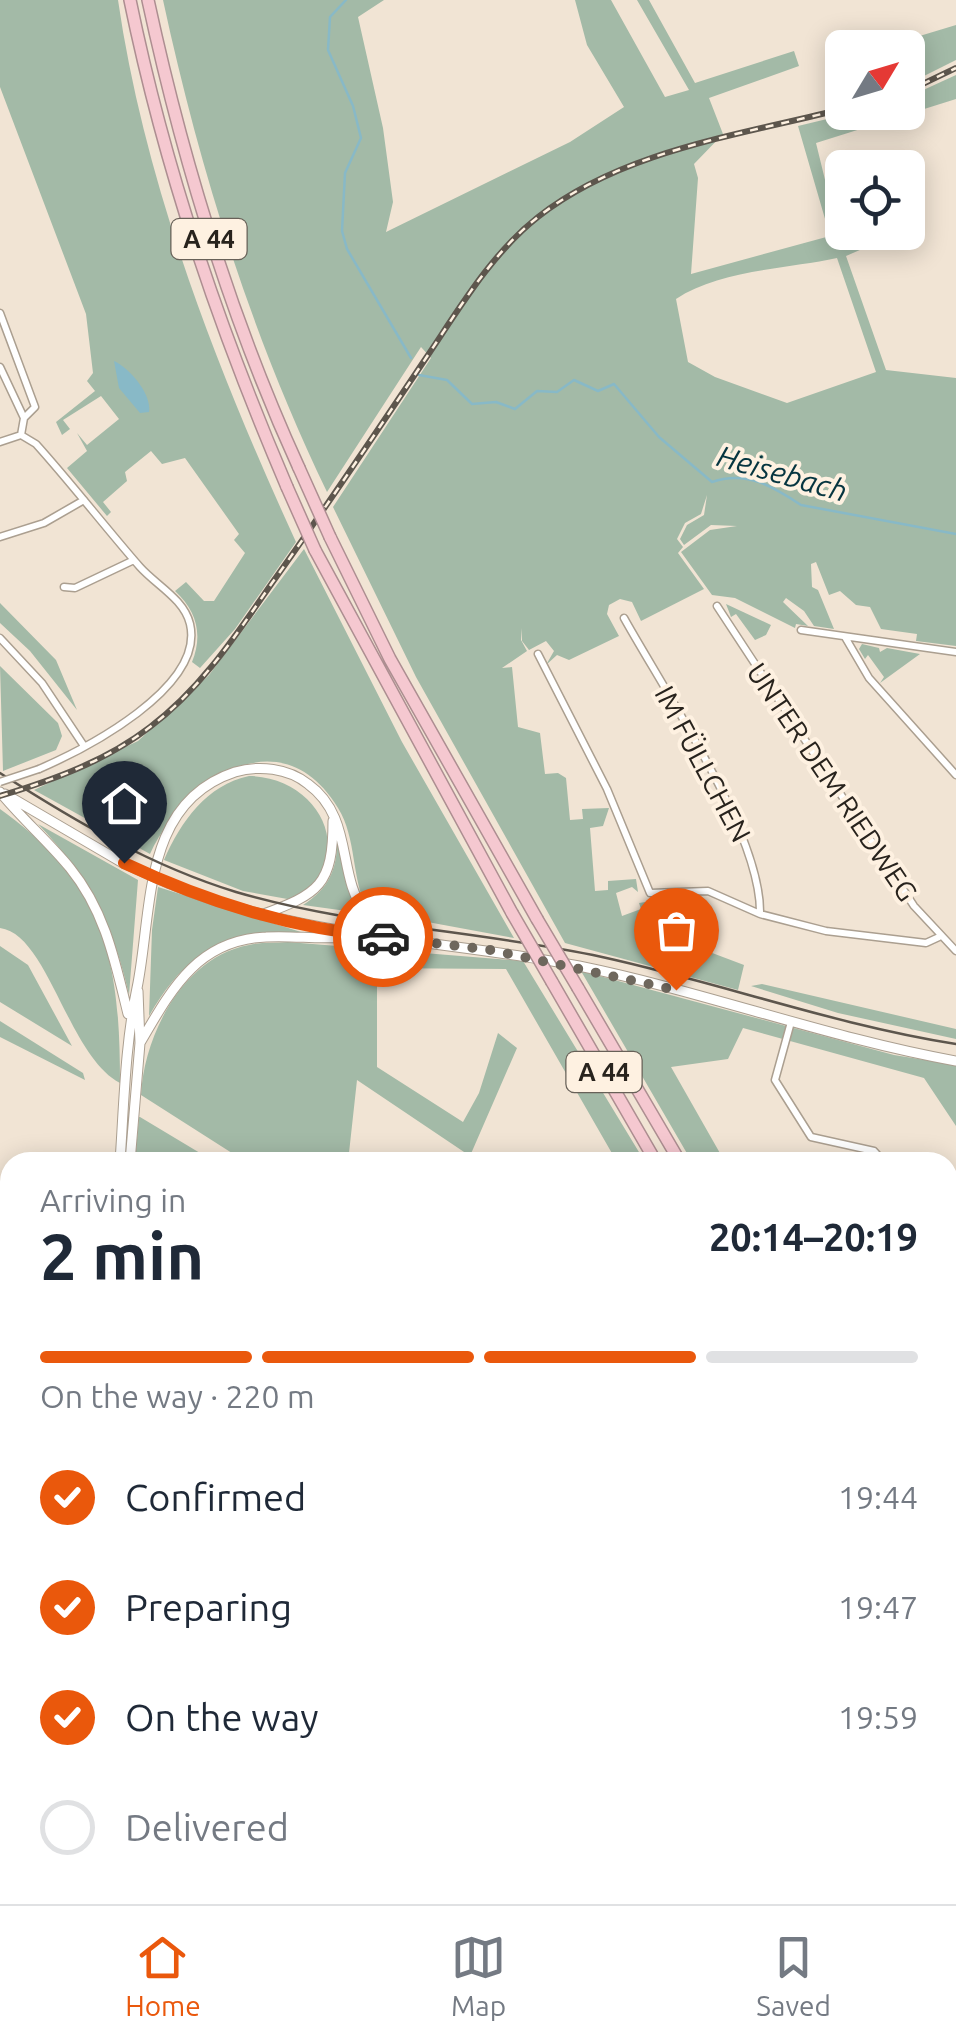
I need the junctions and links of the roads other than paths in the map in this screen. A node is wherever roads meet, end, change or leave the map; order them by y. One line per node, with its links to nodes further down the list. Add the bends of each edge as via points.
1 (130, 0): 38 (highway, A 44, bridge, via 180,206 286,487 512,913)
2 (148, 0): 39 (highway, A 44, bridge, via 215,256 330,537 398,674)
3 (0, 313): 5 (street, via 33,398 33,412)
4 (0, 366): 5 (street)
5 (24, 418): 6 (street)
6 (21, 436): 7 (street); 8 (street, via 36,444)
7 (0, 442)
8 (84, 500): 9 (street); 10 (street)
9 (0, 537)
10 (134, 560): 11 (street); 19 (street, via 186,613 192,641 183,664 150,702)
11 (64, 588)
12 (716, 606): 27 (street, UNTER DEM RIEDWEG)
13 (624, 618): 24 (street, IM FÜLLCHEN, via 734,818 761,890)
14 (801, 630): 15 (street)
15 (845, 637): 17 (street); 20 (street, via 869,678)
16 (0, 638): 19 (street, via 42,682)
17 (956, 652)
18 (538, 654): 24 (street, via 607,789 650,894 708,891)
19 (84, 746): 21 (street, bridge)
20 (956, 775)
21 (0, 782)
22 (0, 792): 25 (main road, bridge, via 124,863); 31 (main road, via 88,894 112,943)
23 (334, 814): 25 (main road, via 332,860 320,885 304,900); 28 (main road, via 361,906 378,924); 30 (main road, via 308,783 271,769 234,773 193,798 170,828 154,866)
24 (760, 914): 27 (street, via 926,944)
25 (258, 916): 26 (main road)
26 (361, 935): 28 (main road); 33 (main road, via 262,937 220,948 178,978)
27 (939, 936): 29 (street, UNTER DEM RIEDWEG)
28 (412, 940): 32 (main road, via 582,967)
29 (956, 951)
30 (137, 987): 31 (main road); 33 (main road)
31 (129, 1018): 35 (main road)
32 (790, 1022): 34 (main road); 40 (street, via 775,1080 794,1114 812,1137)
33 (140, 1043): 35 (main road)
34 (956, 1061)
35 (127, 1130): 36 (main road); 37 (main road)
36 (122, 1152)
37 (129, 1152)
38 (650, 1152)
39 (674, 1152)
40 (875, 1152)

